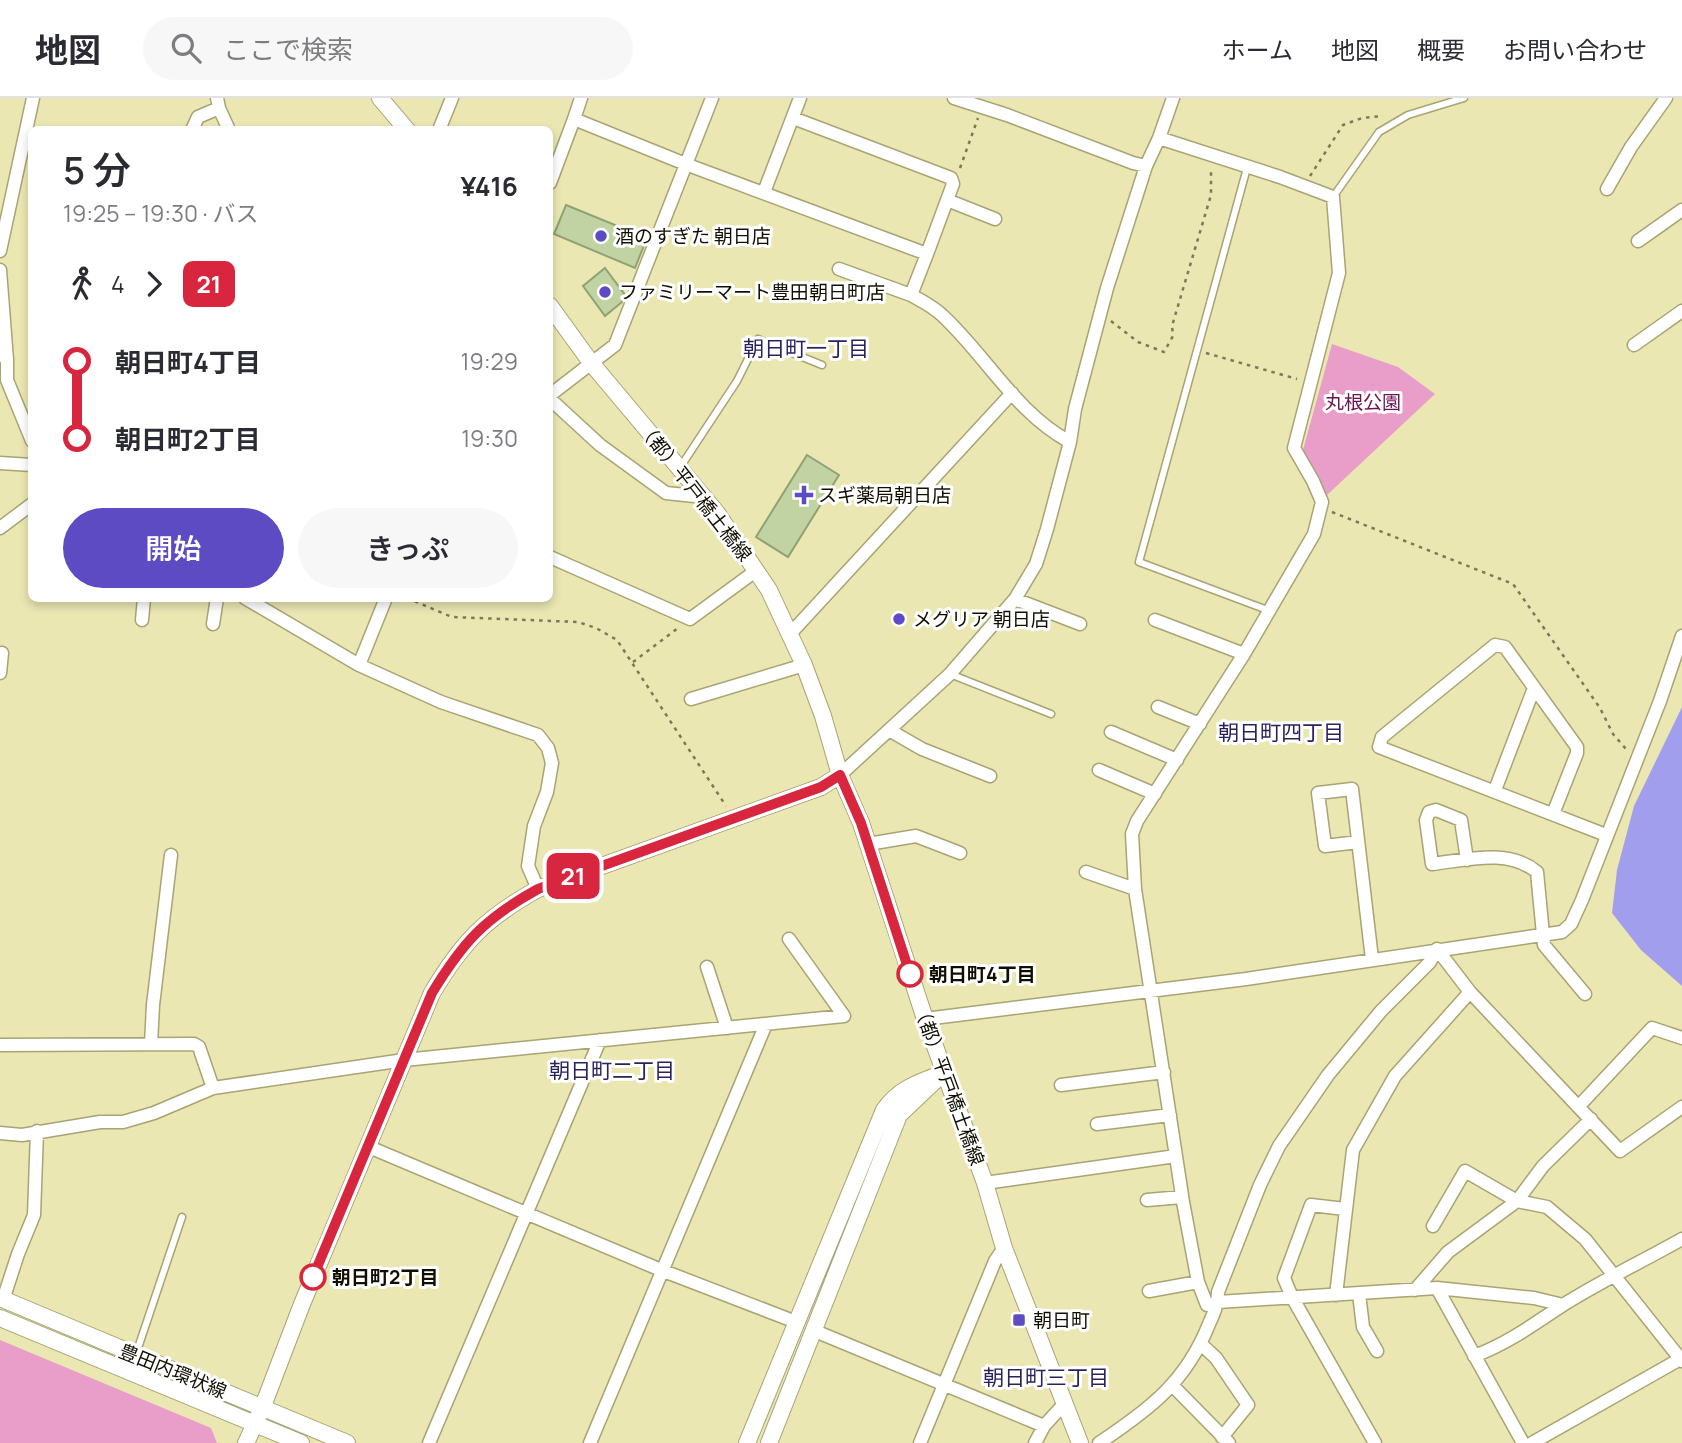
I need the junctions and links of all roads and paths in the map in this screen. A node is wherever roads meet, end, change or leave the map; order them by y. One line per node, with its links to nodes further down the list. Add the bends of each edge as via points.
1 (33, 98): 35 (street)
2 (380, 98): 18 (street)
3 (452, 98): 19 (street)
4 (581, 98): 15 (street)
5 (712, 98): 22 (street)
6 (800, 98): 14 (street)
7 (954, 98): 12 (street)
8 (1172, 98): 20 (street)
9 (1464, 98): 30 (lane, via 1408,115 1379,132)
10 (1666, 98): 28 (street)
11 (218, 103): 16 (street, via 198,117); 17 (street)
12 (982, 107): 23 (street); 26 (path)
13 (1393, 114): 27 (path, via 1343,125)
14 (793, 118): 26 (street, via 946,174); 29 (street)
15 (574, 119): 22 (street); 25 (street)
16 (194, 126)
17 (227, 126)
18 (404, 126)
19 (441, 126)
20 (1159, 138): 21 (street); 23 (street)
21 (1214, 156): 24 (street); 42 (path, via 1211,195 1164,352 1138,342)
22 (688, 165): 29 (street); 46 (street, via 615,345)
23 (1146, 166): 42 (street)
24 (1247, 168): 27 (street); 44 (lane)
25 (553, 175)
26 (953, 184): 31 (street)
27 (1304, 186): 30 (street)
28 (1607, 189)
29 (764, 192): 36 (street)
30 (1333, 197): 48 (street, via 1339,273)
31 (947, 200): 33 (street); 36 (street)
32 (1682, 210): 34 (street)
33 (995, 219)
34 (1638, 241)
35 (0, 251)
36 (927, 254): 39 (street)
37 (0, 270): 45 (street)
38 (839, 270): 39 (street)
39 (911, 295): 49 (street, via 946,318)
40 (553, 310): 46 (street, （都）平戸橋土橋線)
41 (1682, 311): 43 (street)
42 (1100, 313): 53 (street)
43 (1633, 345)
44 (1197, 350): 48 (path); 69 (lane, via 1139,562)
45 (3, 356): 52 (street, via 7,380)
46 (592, 364): 50 (street); 56 (street, （都）平戸橋土橋線)
47 (822, 365): 56 (lane, via 758,339 737,381)
48 (1311, 383): 59 (street, via 1294,448 1313,481)
49 (1012, 393): 53 (street, via 1053,433); 75 (street)
50 (553, 395)
51 (553, 400): 57 (street, via 600,445 666,493)
52 (28, 431)
53 (1070, 442): 63 (street, via 1035,564)
54 (0, 463): 55 (street)
55 (28, 465)
56 (680, 468): 57 (street, （都）平戸橋土橋線)
57 (704, 497): 62 (street, （都）平戸橋土橋線)
58 (28, 507): 60 (street)
59 (1321, 508): 69 (street, via 1314,534); 91 (path, via 1513,584 1623,748)
60 (0, 528)
61 (553, 559): 70 (street)
62 (757, 570): 70 (street); 75 (street, （都）平戸橋土橋線)
63 (1015, 599): 74 (street); 83 (street)
64 (144, 602): 71 (street)
65 (216, 602): 73 (street)
66 (252, 602): 80 (street)
67 (384, 602): 80 (street)
68 (416, 602): 79 (path, via 452,617 578,622 617,640)
69 (1270, 611): 78 (street)
70 (690, 619): 79 (path)
71 (142, 620)
72 (1155, 620): 78 (street)
73 (213, 624)
74 (1080, 624)
75 (790, 634): 81 (street, （都）平戸橋土橋線)
76 (1682, 636): 91 (street)
77 (2, 653): 82 (street)
78 (1244, 654): 88 (street)
79 (633, 662): 98 (path)
80 (359, 665): 107 (street, via 441,702 538,735 552,763 528,866)
81 (804, 665): 85 (street); 94 (street, （都）平戸橋土橋線)
82 (0, 673)
83 (950, 674): 87 (lane); 89 (street)
84 (1534, 688): 96 (street); 96 (street, via 1505,647 1495,645 1382,737 1379,747); 99 (street, via 1577,747)
85 (691, 699)
86 (1158, 707): 88 (street)
87 (1051, 714)
88 (1200, 724): 92 (street)
89 (889, 730): 94 (street); 95 (street, via 922,749)
90 (1111, 732): 92 (street)
91 (1638, 755): 100 (street)
92 (1177, 760): 97 (street)
93 (1100, 770): 97 (street)
94 (840, 775): 102 (street, （都）平戸橋土橋線); 107 (street, via 821,787)
95 (990, 776)
96 (1495, 790): 99 (street)
97 (1155, 794): 108 (street, via 1132,834)
98 (728, 809)
99 (1553, 814): 100 (street)
100 (1606, 835): 109 (street, via 1571,924 1562,932)
101 (1358, 842): 101 (street, via 1352,789 1318,793 1325,846); 112 (street)
102 (868, 844): 103 (street, via 916,836); 117 (street, （都）平戸橋土橋線)
103 (960, 853)
104 (171, 855): 122 (street)
105 (1467, 860): 105 (street, via 1432,864 1429,812 1436,810 1461,820); 109 (street, via 1503,857 1537,872)
106 (1086, 872): 108 (street)
107 (538, 889): 124 (street, via 496,916 458,951 432,993)
108 (1135, 889): 114 (street)
109 (1544, 934): 111 (street); 116 (street, via 1544,944)
110 (789, 939): 118 (street, via 844,1016)
111 (1437, 949): 112 (street); 115 (street); 158 (street, via 1328,1075 1279,1146 1218,1292)
112 (1372, 959): 114 (street)
113 (707, 967): 119 (street)
114 (1152, 990): 117 (street); 125 (street)
115 (1470, 992): 129 (street); 142 (street, via 1395,1076 1353,1150)
116 (1585, 994)
117 (925, 1019): 126 (street, （都）平戸橋土橋線)
118 (765, 1024): 119 (street); 148 (street)
119 (727, 1028): 121 (street)
120 (1682, 1038): 129 (street, via 1653,1028)
121 (600, 1040): 124 (street); 143 (street)
122 (151, 1044): 123 (street); 128 (street, via 199,1047)
123 (0, 1045)
124 (404, 1060): 128 (street); 136 (street)
125 (1164, 1072): 127 (street); 131 (street)
126 (944, 1073): 138 (street, （都）平戸橋土橋線); 161 (street, via 912,1084 892,1097 884,1110); 162 (street, via 899,1115)
127 (1062, 1085)
128 (213, 1088): 134 (street, via 123,1122)
129 (1579, 1106): 132 (street)
130 (1682, 1107): 132 (street, via 1620,1151)
131 (1170, 1115): 133 (street); 137 (street)
132 (1591, 1119): 141 (street, via 1543,1166)
133 (1097, 1124)
134 (37, 1131): 135 (street); 157 (street, via 34,1215)
135 (0, 1133)
136 (369, 1147): 143 (street); 171 (street)
137 (1176, 1156): 138 (street); 139 (street)
138 (985, 1183): 147 (street, （都）平戸橋土橋線)
139 (1182, 1197): 140 (street); 150 (street)
140 (1147, 1200)
141 (1517, 1201): 145 (street, via 1465,1171); 149 (street, via 1547,1207 1585,1239); 152 (street, via 1448,1252)
142 (1345, 1209): 155 (street); 156 (street, via 1311,1205 1284,1278)
143 (528, 1214): 148 (street); 178 (street)
144 (182, 1217): 165 (lane)
145 (1433, 1226)
146 (1682, 1239): 149 (street)
147 (1004, 1248): 168 (street); 170 (street, （都）平戸橋土橋線)
148 (661, 1270): 161 (street); 179 (street)
149 (1616, 1276): 159 (street); 167 (street)
150 (1198, 1282): 153 (street); 158 (street, via 1207,1305)
151 (1437, 1289): 152 (street); 159 (street); 166 (street)
152 (1415, 1290): 154 (street)
153 (1150, 1291)
154 (1359, 1294): 155 (street); 164 (street, via 1363,1327)
155 (1336, 1295): 156 (street)
156 (1292, 1297): 158 (street); 186 (street)
157 (2, 1299): 165 (street, 豊田内環状線)
158 (1218, 1302): 163 (street)
159 (1563, 1305): 166 (street, via 1492,1350)
160 (0, 1318): 172 (street, 豊田内環状線)
161 (796, 1322): 180 (street)
162 (815, 1331): 168 (street); 181 (street)
163 (1202, 1344): 169 (street); 174 (street, via 1248,1405)
164 (1377, 1351)
165 (135, 1356): 171 (street, 豊田内環状線)
166 (1474, 1356): 187 (street)
167 (1681, 1360): 188 (street)
168 (943, 1386): 173 (street); 182 (street)
169 (1173, 1387): 174 (street); 185 (street)
170 (1065, 1403): 173 (street); 184 (street, （都）平戸橋土橋線)
171 (263, 1406): 172 (street); 177 (street, 豊田内環状線)
172 (254, 1423): 175 (street); 176 (street, 豊田内環状線)
173 (1044, 1426): 183 (street)
174 (1226, 1440)
175 (246, 1443)
176 (300, 1443)
177 (347, 1443)
178 (429, 1443)
179 (590, 1443)
180 (747, 1443)
181 (769, 1443)
182 (920, 1443)
183 (1035, 1443)
184 (1080, 1443)
185 (1099, 1443)
186 (1375, 1443)
187 (1523, 1443)
188 (1532, 1443)

